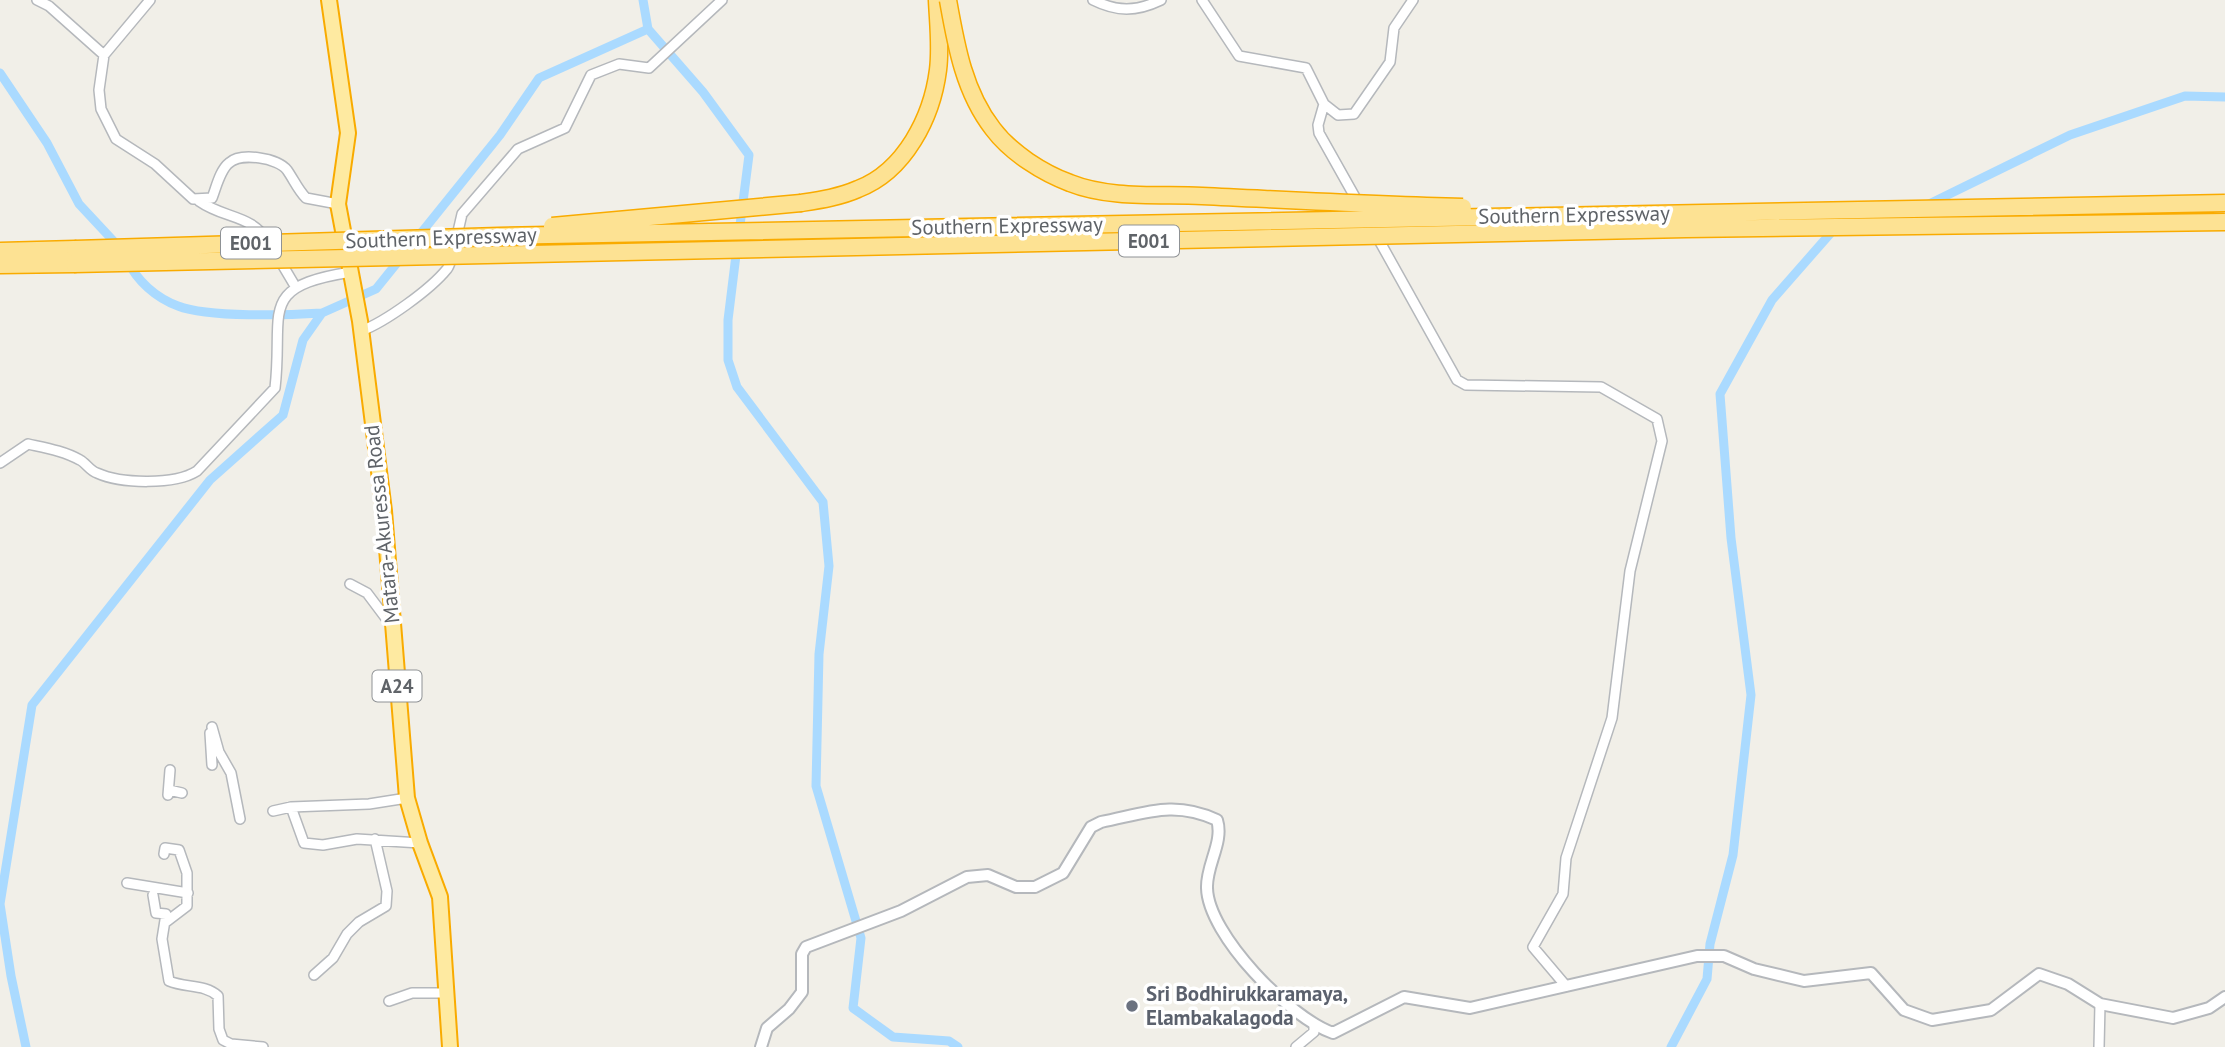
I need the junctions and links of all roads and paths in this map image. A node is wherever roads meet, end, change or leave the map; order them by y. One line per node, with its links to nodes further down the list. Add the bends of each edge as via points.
1 (37, 0): 11 (street)
2 (150, 0): 11 (street)
3 (328, 0): 15 (highway, Matara-Akuressa Road / A24, via 348,133)
4 (722, 0): 24 (street, via 649,68 619,64 591,75 565,128 518,149 461,214 449,268 377,325)
5 (937, 0): 18 (highway, bridge, via 938,70 924,121 913,144 880,178 860,189 801,203)
6 (948, 0): 16 (highway, bridge, via 958,56 979,109 1013,149 1072,184 1164,195)
7 (1093, 0): 8 (street, via 1112,10 1143,9)
8 (1161, 0)
9 (1202, 0): 12 (street, via 1239,57 1306,68)
10 (1413, 0): 12 (street, via 1394,28 1390,62 1353,114 1338,115)
11 (104, 55): 13 (street, via 101,109 116,139)
12 (1324, 104): 43 (street, via 1319,133 1457,380 1466,385 1601,387 1657,419 1661,427 1662,441 1630,572 1612,718 1566,858 1563,894 1533,947)
13 (199, 201): 15 (street, via 212,198 226,164 248,158 286,168 306,198); 23 (street, via 260,229)
14 (2225, 202): 16 (highway, Southern Expressway / E001, bridge)
15 (338, 204): 22 (highway, Matara-Akuressa Road / A24)
16 (1681, 213): 18 (highway, Southern Expressway / E001, bridge)
17 (2225, 222): 20 (highway, Southern Expressway / E001, bridge)
18 (428, 238): 20 (highway, Southern Expressway / E001, bridge)
19 (0, 251): 20 (highway, Southern Expressway / E001)
20 (74, 256): 21 (highway, Southern Expressway / E001)
21 (0, 265)
22 (352, 277): 23 (street); 24 (highway, Matara-Akuressa Road / A24)
23 (295, 286): 25 (street, via 279,310 275,388 185,479 142,481 96,473 61,451 28,444)
24 (360, 326): 27 (highway, Matara-Akuressa Road / A24, via 384,510)
25 (0, 463)
26 (350, 584): 27 (street, via 367,593)
27 (393, 627): 31 (highway, Matara-Akuressa Road / A24)
28 (212, 765): 34 (street, via 211,727 231,773)
29 (170, 770): 30 (street, via 169,793)
30 (182, 793)
31 (407, 797): 32 (street, via 369,804); 36 (highway, Matara-Akuressa Road / A24)
32 (291, 807): 33 (street); 35 (street, via 304,843)
33 (273, 811)
34 (240, 819)
35 (375, 839): 36 (street); 42 (street, via 386,906 359,922)
36 (420, 843): 44 (highway, Matara-Akuressa Road / A24, via 440,897)
37 (164, 854): 39 (street, via 165,848 179,849)
38 (127, 883): 39 (street)
39 (188, 893): 41 (street, via 187,906)
40 (153, 895): 41 (street, via 156,913 166,914)
41 (166, 922): 49 (street, via 162,940 169,981 210,989 218,996 223,1040)
42 (314, 975)
43 (1566, 986): 47 (street, via 1697,956 1724,956 1804,981 1871,973 1904,1010 1932,1020 1991,1010 2039,974 2068,984); 48 (street, via 1470,1008 1404,998 1333,1033)
44 (446, 993): 46 (street, via 412,993); 50 (highway, Matara-Akuressa Road / A24)
45 (2225, 997): 47 (street, via 2209,1008 2173,1018)
46 (389, 1001)
47 (2100, 1004): 53 (street)
48 (1314, 1026): 51 (street, via 1246,966 1212,911 1207,890 1220,830 1217,820 1196,810 1166,809 1091,827 1063,873 1035,887 1016,887 978,874 806,947 802,992 767,1028); 52 (street, via 1314,1032)
49 (263, 1047)
50 (450, 1047)
51 (761, 1047)
52 (1296, 1047)
53 (2099, 1047)

